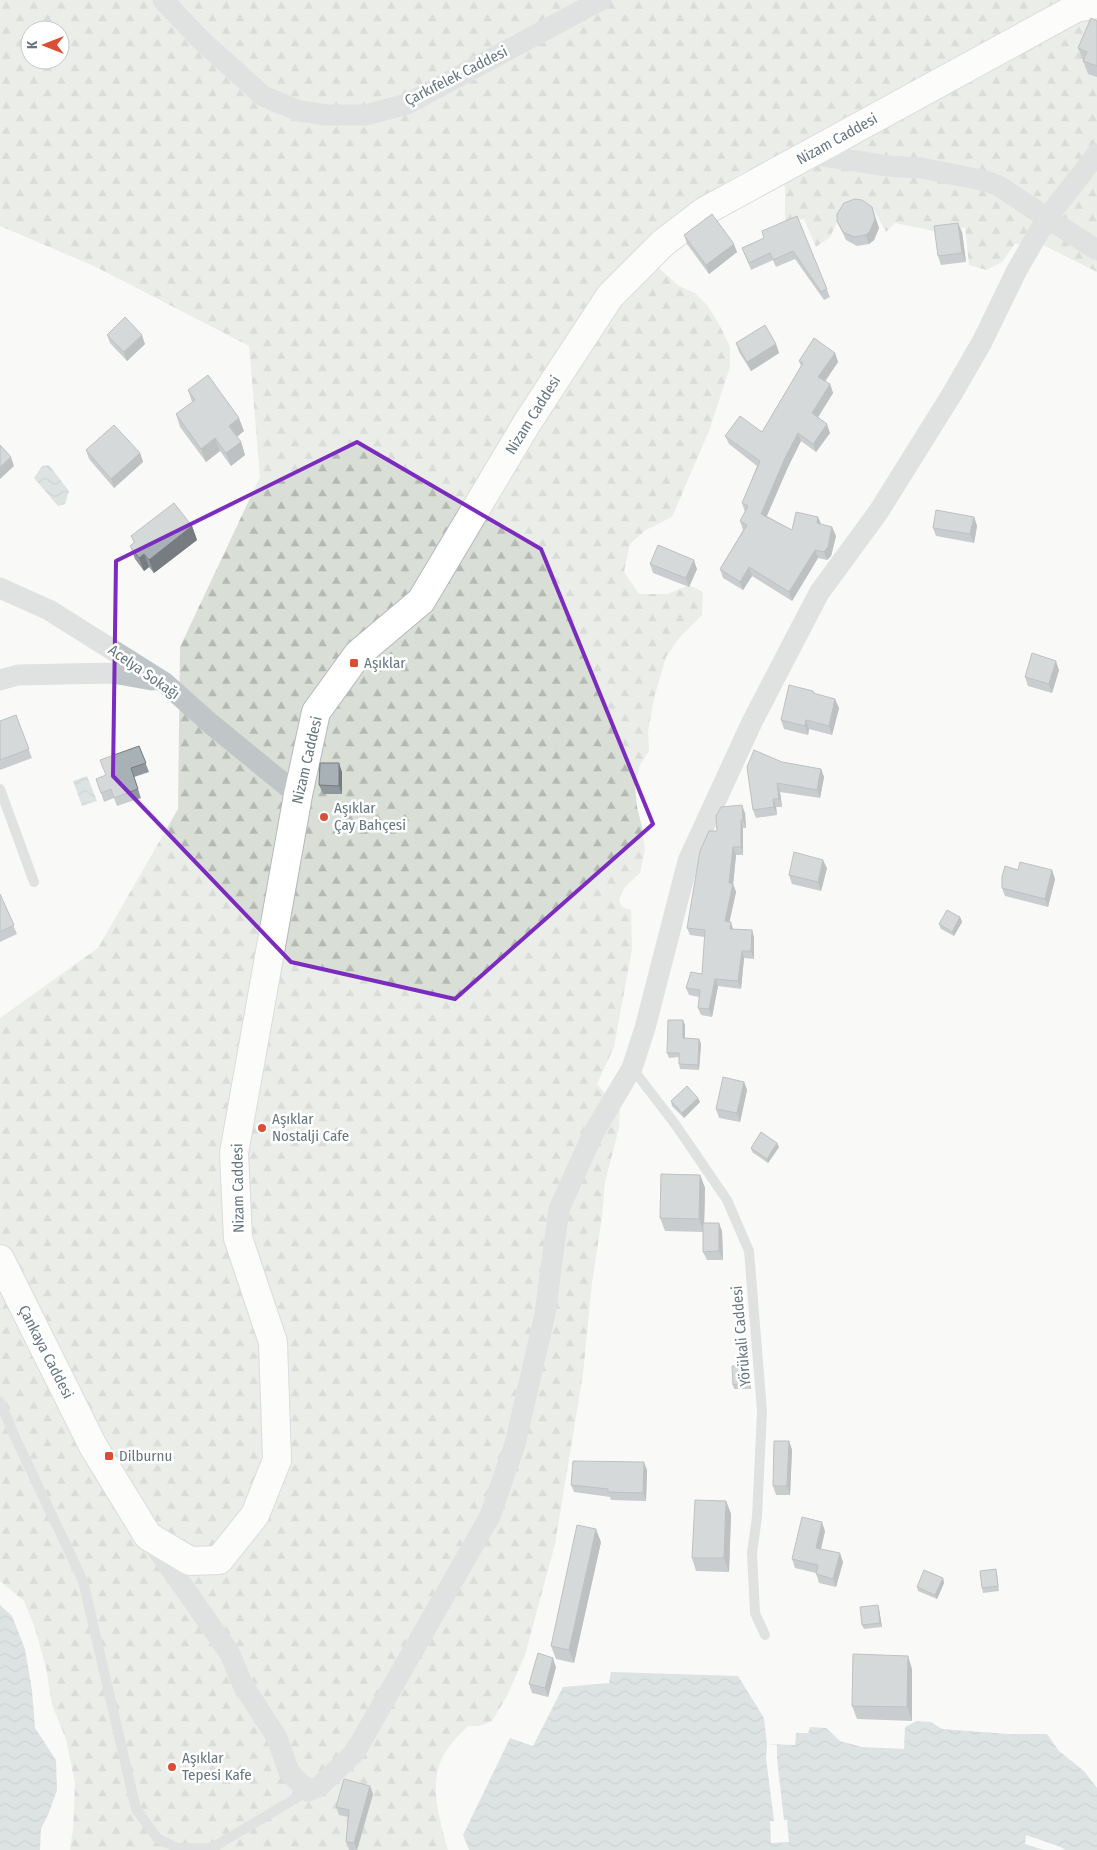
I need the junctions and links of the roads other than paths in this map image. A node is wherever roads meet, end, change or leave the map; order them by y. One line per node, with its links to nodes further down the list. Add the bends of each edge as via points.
1 (163, 0): 2 (street, Çarkıfelek Caddesi, via 201,40 263,96 299,111 366,115 407,104)
2 (601, 0)
3 (1097, 4): 4 (street, Nizam Caddesi, via 1076,8)
4 (810, 154): 6 (street, via 921,168 986,181); 12 (street, Nizam Caddesi, via 705,210 663,243 610,296 527,423 421,601 358,654 316,712)
5 (1097, 154): 6 (street)
6 (1047, 218): 7 (street); 14 (street, via 952,394 879,511 819,593 752,722 688,861)
7 (1097, 250)
8 (0, 588): 10 (street, Acelya Sokağı, via 49,610)
9 (0, 680): 10 (street, via 18,675 113,673)
10 (165, 683): 12 (street, Acelya Sokağı)
11 (0, 790): 13 (lane)
12 (298, 795): 18 (street, Nizam Caddesi, via 234,1153 238,1238 273,1342 277,1460 255,1515 219,1560 190,1561)
13 (34, 882)
14 (632, 1068): 19 (lane, Yörükali Caddesi, via 727,1200 749,1251 762,1411 752,1554 755,1613); 20 (street, via 594,1132 559,1209 545,1314 515,1444 490,1516 355,1752 320,1786)
15 (0, 1259): 17 (street, Çankaya Caddesi)
16 (0, 1402): 20 (lane, via 83,1581 136,1809 156,1838 177,1848 212,1848)
17 (93, 1446): 18 (street, Nizam Caddesi)
18 (148, 1536): 20 (street, via 229,1652 243,1685 277,1738 289,1772)
19 (765, 1635)
20 (308, 1791)

